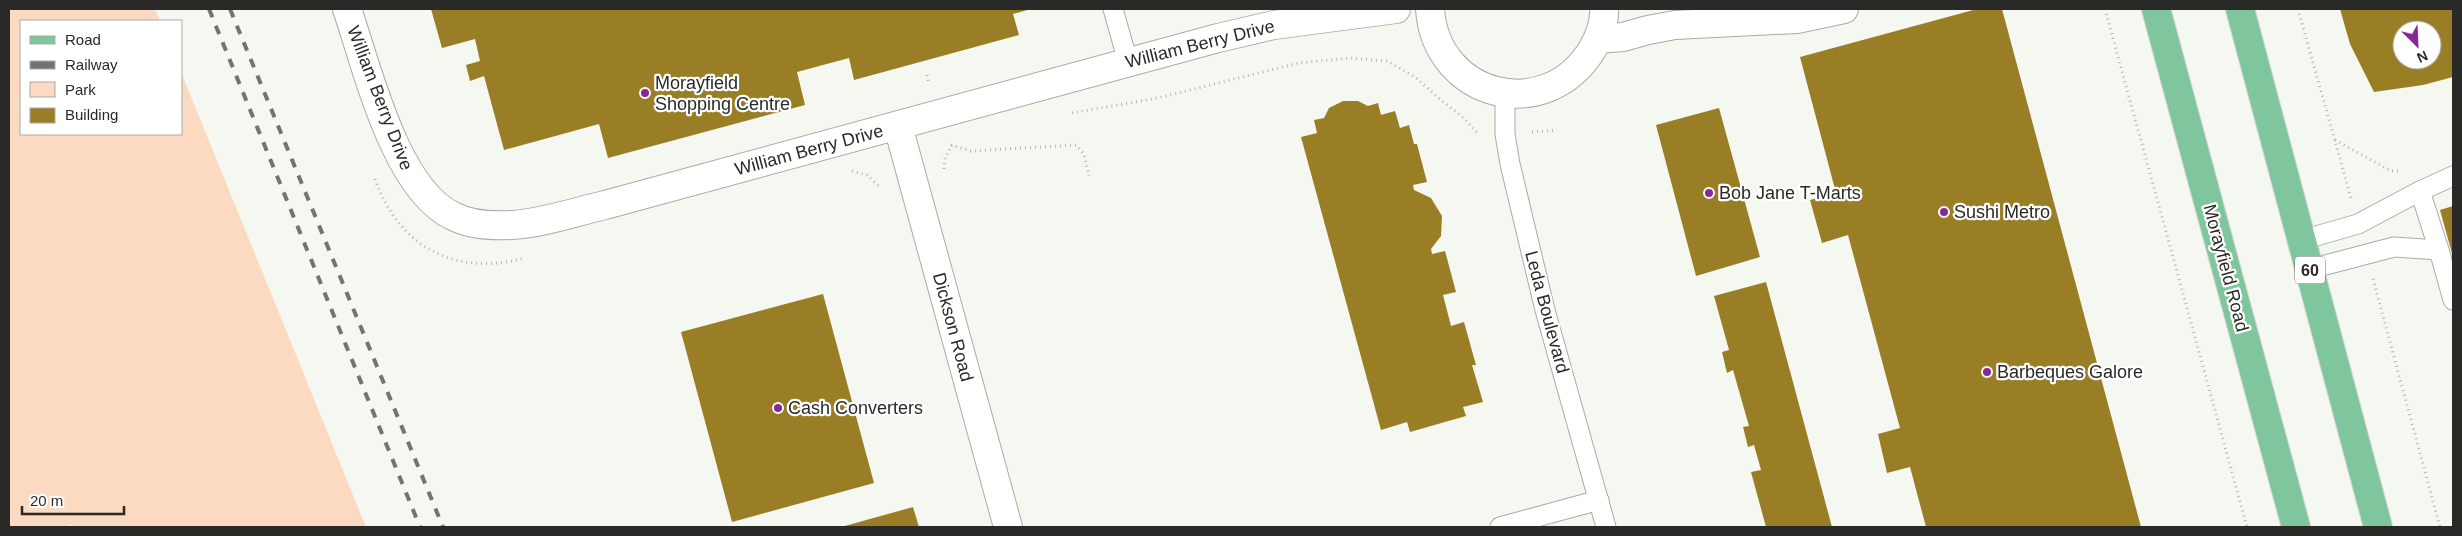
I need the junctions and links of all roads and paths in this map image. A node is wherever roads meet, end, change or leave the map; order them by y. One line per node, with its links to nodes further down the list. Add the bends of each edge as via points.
1 (347, 9): 15 (street, William Berry Drive, via 384,118 411,178 437,206 453,217 471,222 502,225 536,221)
2 (1113, 9): 11 (lane)
3 (1396, 9): 11 (street, William Berry Drive, via 1274,25)
4 (1430, 9): 13 (street, via 1431,27 1441,51 1458,72 1480,86)
5 (1604, 9): 10 (street)
6 (1844, 9): 10 (street, via 1797,19 1675,25 1623,38)
7 (2105, 9): 29 (path)
8 (2156, 9): 30 (main road, Morayfield Road)
9 (2240, 9): 21 (main road, 60)
10 (1598, 39): 13 (street, via 1584,64 1561,82 1534,93)
11 (1128, 62): 14 (street, William Berry Drive)
12 (927, 75): 14 (path)
13 (1505, 94): 25 (lane, Leda Boulevard, via 1505,134 1510,164 1545,310)
14 (937, 114): 15 (street, William Berry Drive); 18 (path, via 946,141 971,151 1076,145 1084,154)
15 (898, 126): 26 (street, Dickson Road)
16 (2335, 140): 17 (path, via 2391,171)
17 (2400, 171)
18 (1089, 176)
19 (2453, 176): 20 (lane)
20 (2420, 191): 21 (lane, via 2358,224); 22 (lane)
21 (2302, 240): 23 (main road, 60)
22 (2438, 250): 23 (lane, via 2394,247); 24 (lane)
23 (2310, 269): 31 (main road, 60)
24 (2453, 300)
25 (1599, 500): 27 (lane); 28 (lane, Leda Boulevard)
26 (1008, 527)
27 (1500, 527)
28 (1606, 527)
29 (2247, 527)
30 (2296, 527)
31 (2378, 527)

